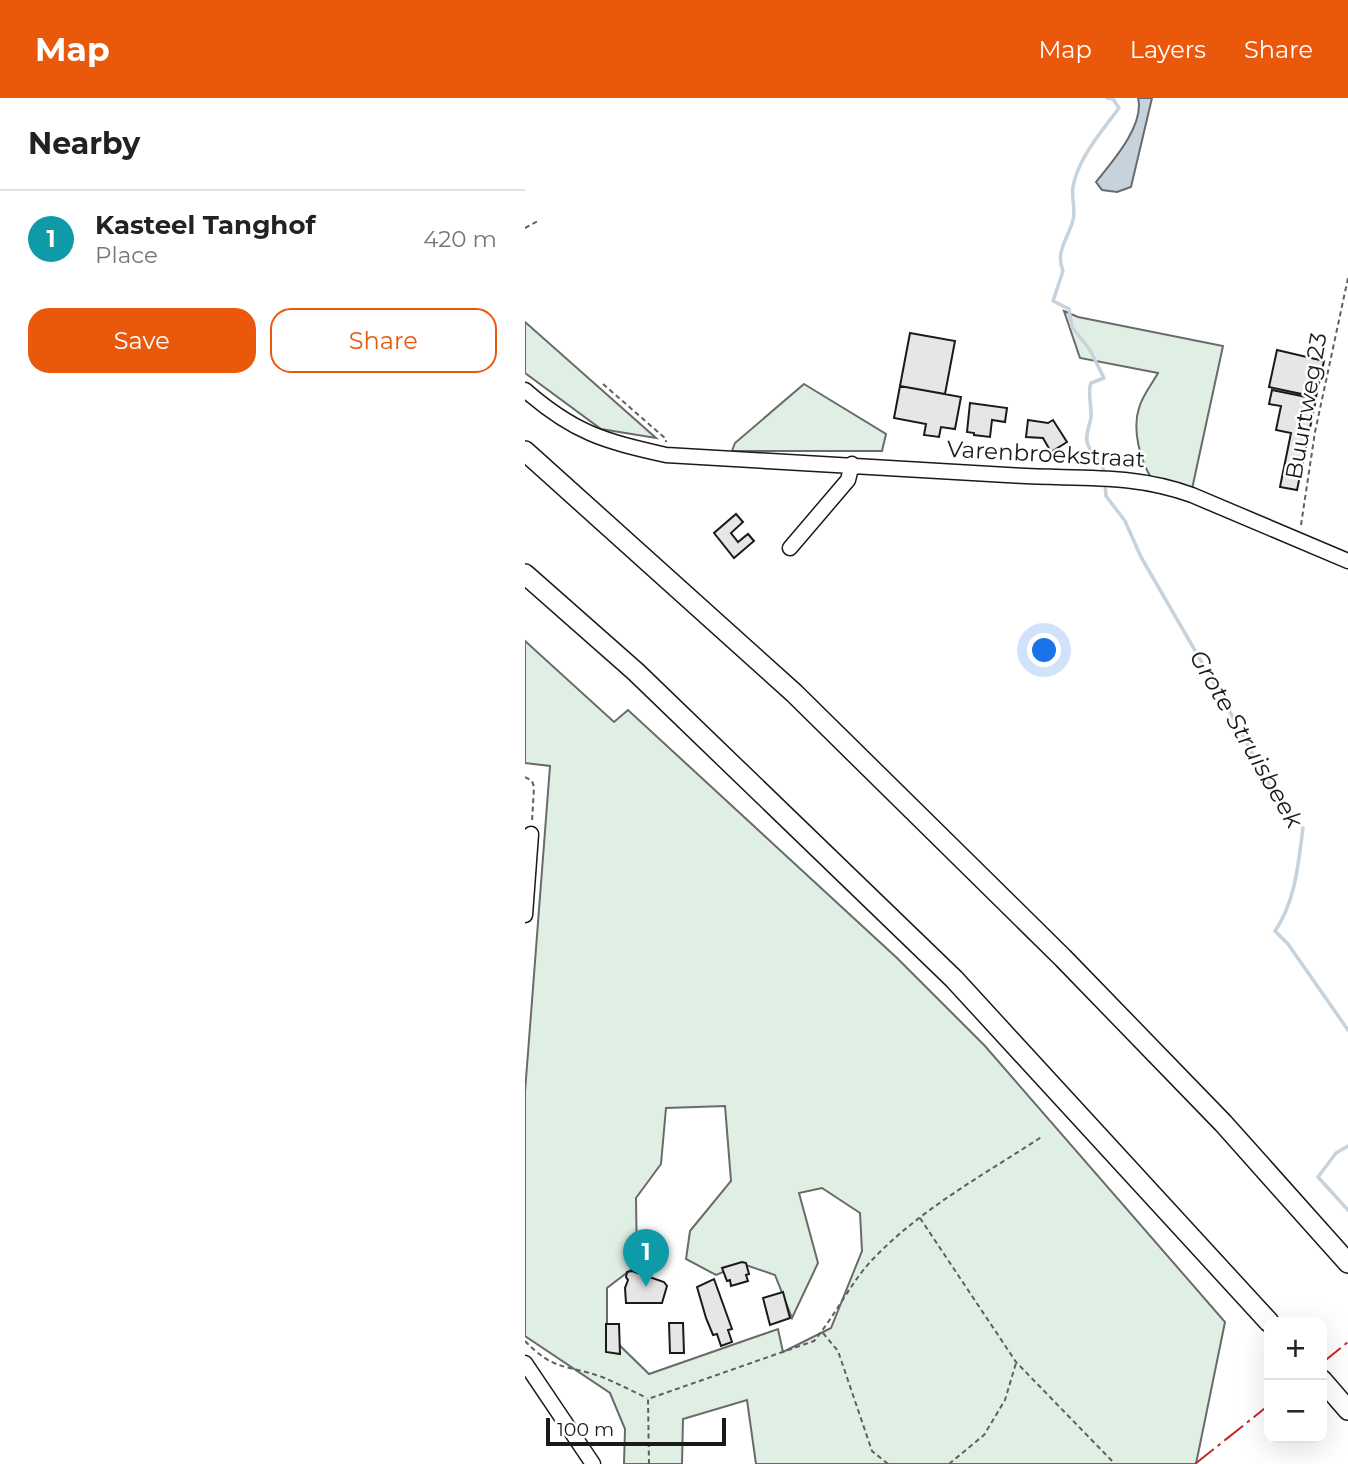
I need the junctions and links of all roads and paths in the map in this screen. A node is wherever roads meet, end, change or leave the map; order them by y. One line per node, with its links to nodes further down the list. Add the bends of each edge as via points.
1 (538, 221): 2 (path)
2 (525, 228)
3 (1348, 278): 9 (path, Buurtweg 23, via 1315,432)
4 (603, 384): 7 (path, via 666,439)
5 (525, 390): 7 (street, Varenbroekstraat, via 580,430 612,443)
6 (525, 451): 18 (highway, via 794,693 1223,1123)
7 (666, 454): 8 (street, Varenbroekstraat)
8 (852, 464): 9 (street, Varenbroekstraat, via 1141,481 1192,495); 10 (street, via 848,480)
9 (1299, 540): 11 (street, Varenbroekstraat)
10 (790, 548)
11 (1348, 561)
12 (525, 574): 19 (highway, via 636,672 954,979)
13 (525, 777): 14 (path, via 534,787)
14 (531, 834): 15 (street)
15 (525, 915)
16 (1043, 1136): 17 (path)
17 (920, 1217): 20 (path, via 871,1261); 22 (path)
18 (1348, 1263)
19 (1264, 1317)
20 (822, 1332): 25 (path, via 814,1341); 29 (path, via 838,1351 872,1451)
21 (525, 1341): 25 (path, via 556,1365 602,1377)
22 (1016, 1362): 30 (path, via 1005,1400 984,1436); 31 (path)
23 (525, 1363): 27 (street)
24 (1327, 1386): 26 (highway)
25 (647, 1399): 28 (path)
26 (1348, 1409)
27 (593, 1464)
28 (649, 1464)
29 (888, 1464)
30 (950, 1464)
31 (1115, 1464)

